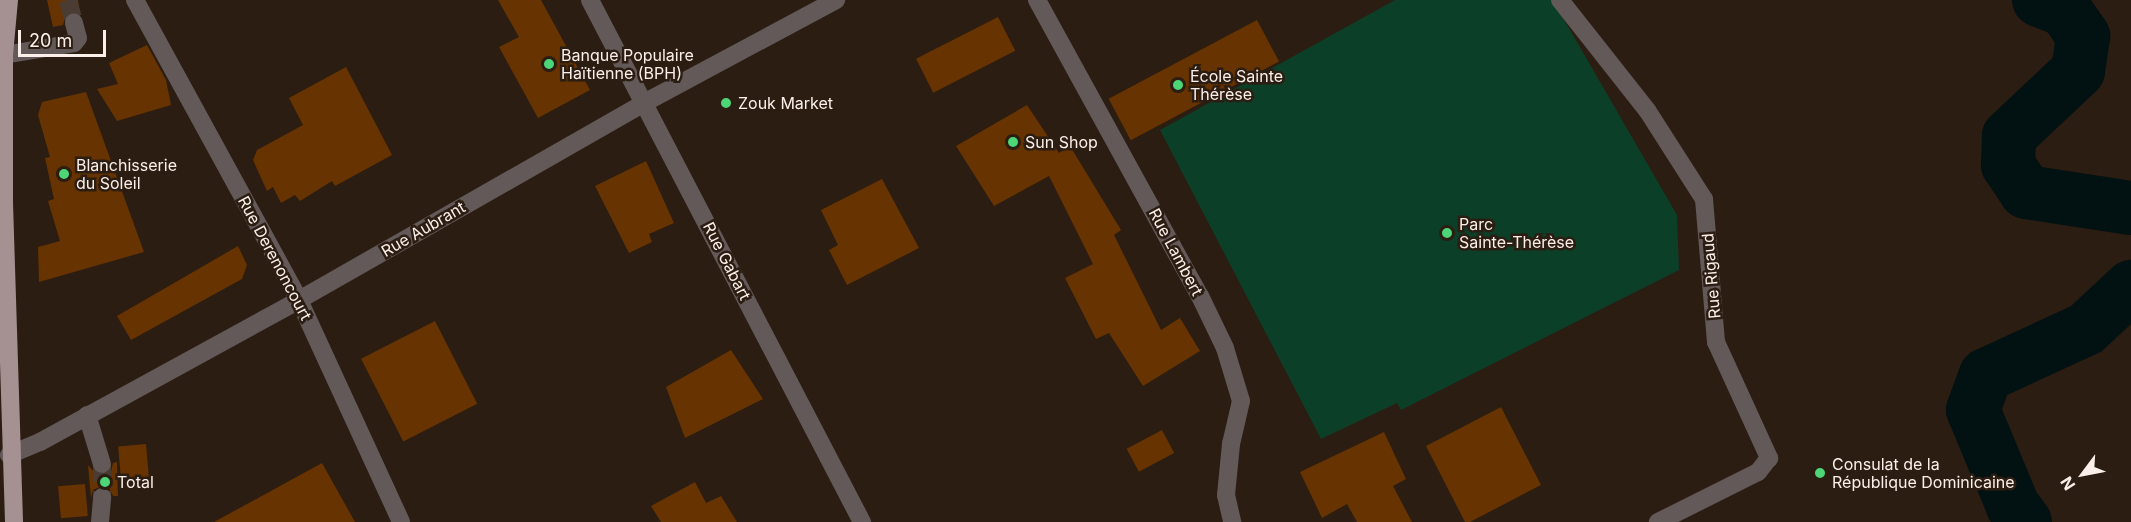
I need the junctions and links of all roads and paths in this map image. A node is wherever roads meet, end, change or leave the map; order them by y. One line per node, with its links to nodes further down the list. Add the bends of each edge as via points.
1 (9, 0): 8 (main road)
2 (135, 0): 10 (street, Rue Derenoncourt)
3 (590, 0): 9 (street, Rue Gabart)
4 (836, 0): 9 (street, Rue Aubrant)
5 (1037, 0): 19 (street, Rue Lambert, via 1225,348 1242,401 1231,444 1226,495)
6 (1560, 0): 20 (street, Rue Rigaud, via 1647,110 1704,199 1716,342 1769,458 1758,472)
7 (74, 23): 8 (street, via 78,38 74,43)
8 (4, 55): 12 (main road)
9 (645, 103): 10 (street, Rue Aubrant); 18 (street, Rue Gabart)
10 (299, 300): 11 (street, Rue Aubrant); 17 (street, Rue Derenoncourt)
11 (87, 416): 12 (street, Rue Aubrant); 13 (street)
12 (9, 455): 15 (main road)
13 (102, 464)
14 (102, 497): 16 (street)
15 (14, 522)
16 (100, 522)
17 (401, 522)
18 (862, 522)
19 (1232, 522)
20 (1658, 522)

